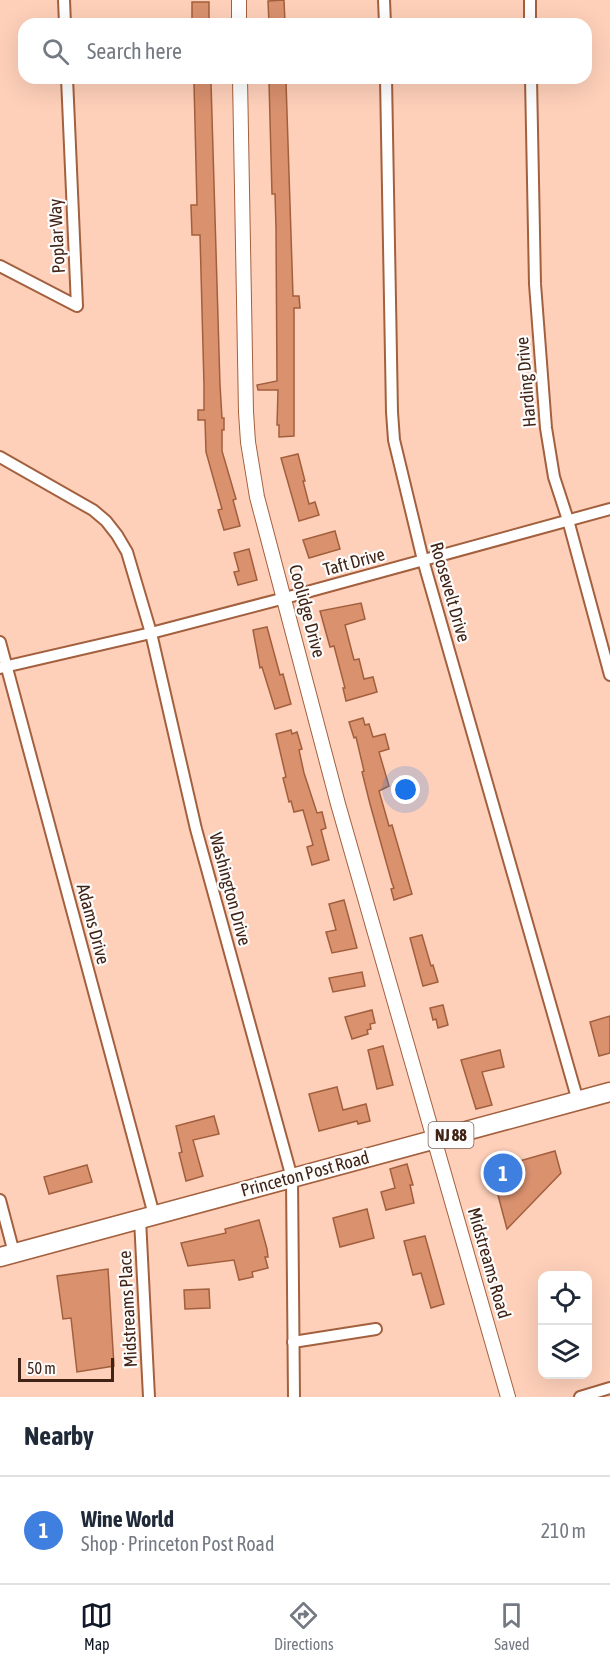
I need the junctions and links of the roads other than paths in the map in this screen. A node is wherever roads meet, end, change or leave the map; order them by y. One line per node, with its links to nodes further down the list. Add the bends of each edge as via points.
1 (64, 0): 5 (street)
2 (239, 0): 6 (street)
3 (384, 0): 7 (street)
4 (530, 0): 8 (street)
5 (65, 18)
6 (239, 18)
7 (385, 18)
8 (530, 18)
9 (67, 84): 13 (street, Poplar Way, via 77,306)
10 (240, 84): 18 (street, Coolidge Drive, via 248,442 257,497)
11 (386, 84): 17 (street, Roosevelt Drive, via 394,440)
12 (531, 84): 16 (street, Harding Drive, via 535,284 546,428 554,477)
13 (0, 266)
14 (0, 457): 19 (street, Washington Drive, via 106,521 127,552)
15 (610, 509): 16 (street, Taft Drive)
16 (568, 520): 17 (street, Taft Drive); 22 (street, Harding Drive)
17 (423, 560): 18 (street, Taft Drive); 24 (street, Roosevelt Drive)
18 (285, 598): 19 (street, Taft Drive); 25 (street, Coolidge Drive, via 338,804)
19 (151, 633): 21 (street, Taft Drive); 26 (street, Washington Drive, via 196,829)
20 (0, 642): 21 (street, Adams Drive)
21 (4, 667): 28 (street, Adams Drive)
22 (610, 675)
23 (610, 1092): 24 (main road, Princeton Post Road / NJ 88)
24 (578, 1101): 25 (main road, Princeton Post Road / NJ 88)
25 (436, 1139): 26 (main road, Princeton Post Road / NJ 88); 35 (street, Midstreams Road)
26 (292, 1178): 28 (main road, Princeton Post Road / NJ 88); 31 (street, Washington Drive)
27 (0, 1200): 29 (street)
28 (147, 1217): 29 (main road, Princeton Post Road / NJ 88); 33 (street, Midstreams Place)
29 (7, 1255)
30 (376, 1329): 31 (street)
31 (293, 1342): 34 (street, Washington Drive)
32 (610, 1388): 36 (street)
33 (149, 1397)
34 (294, 1397)
35 (508, 1397)
36 (580, 1397)

